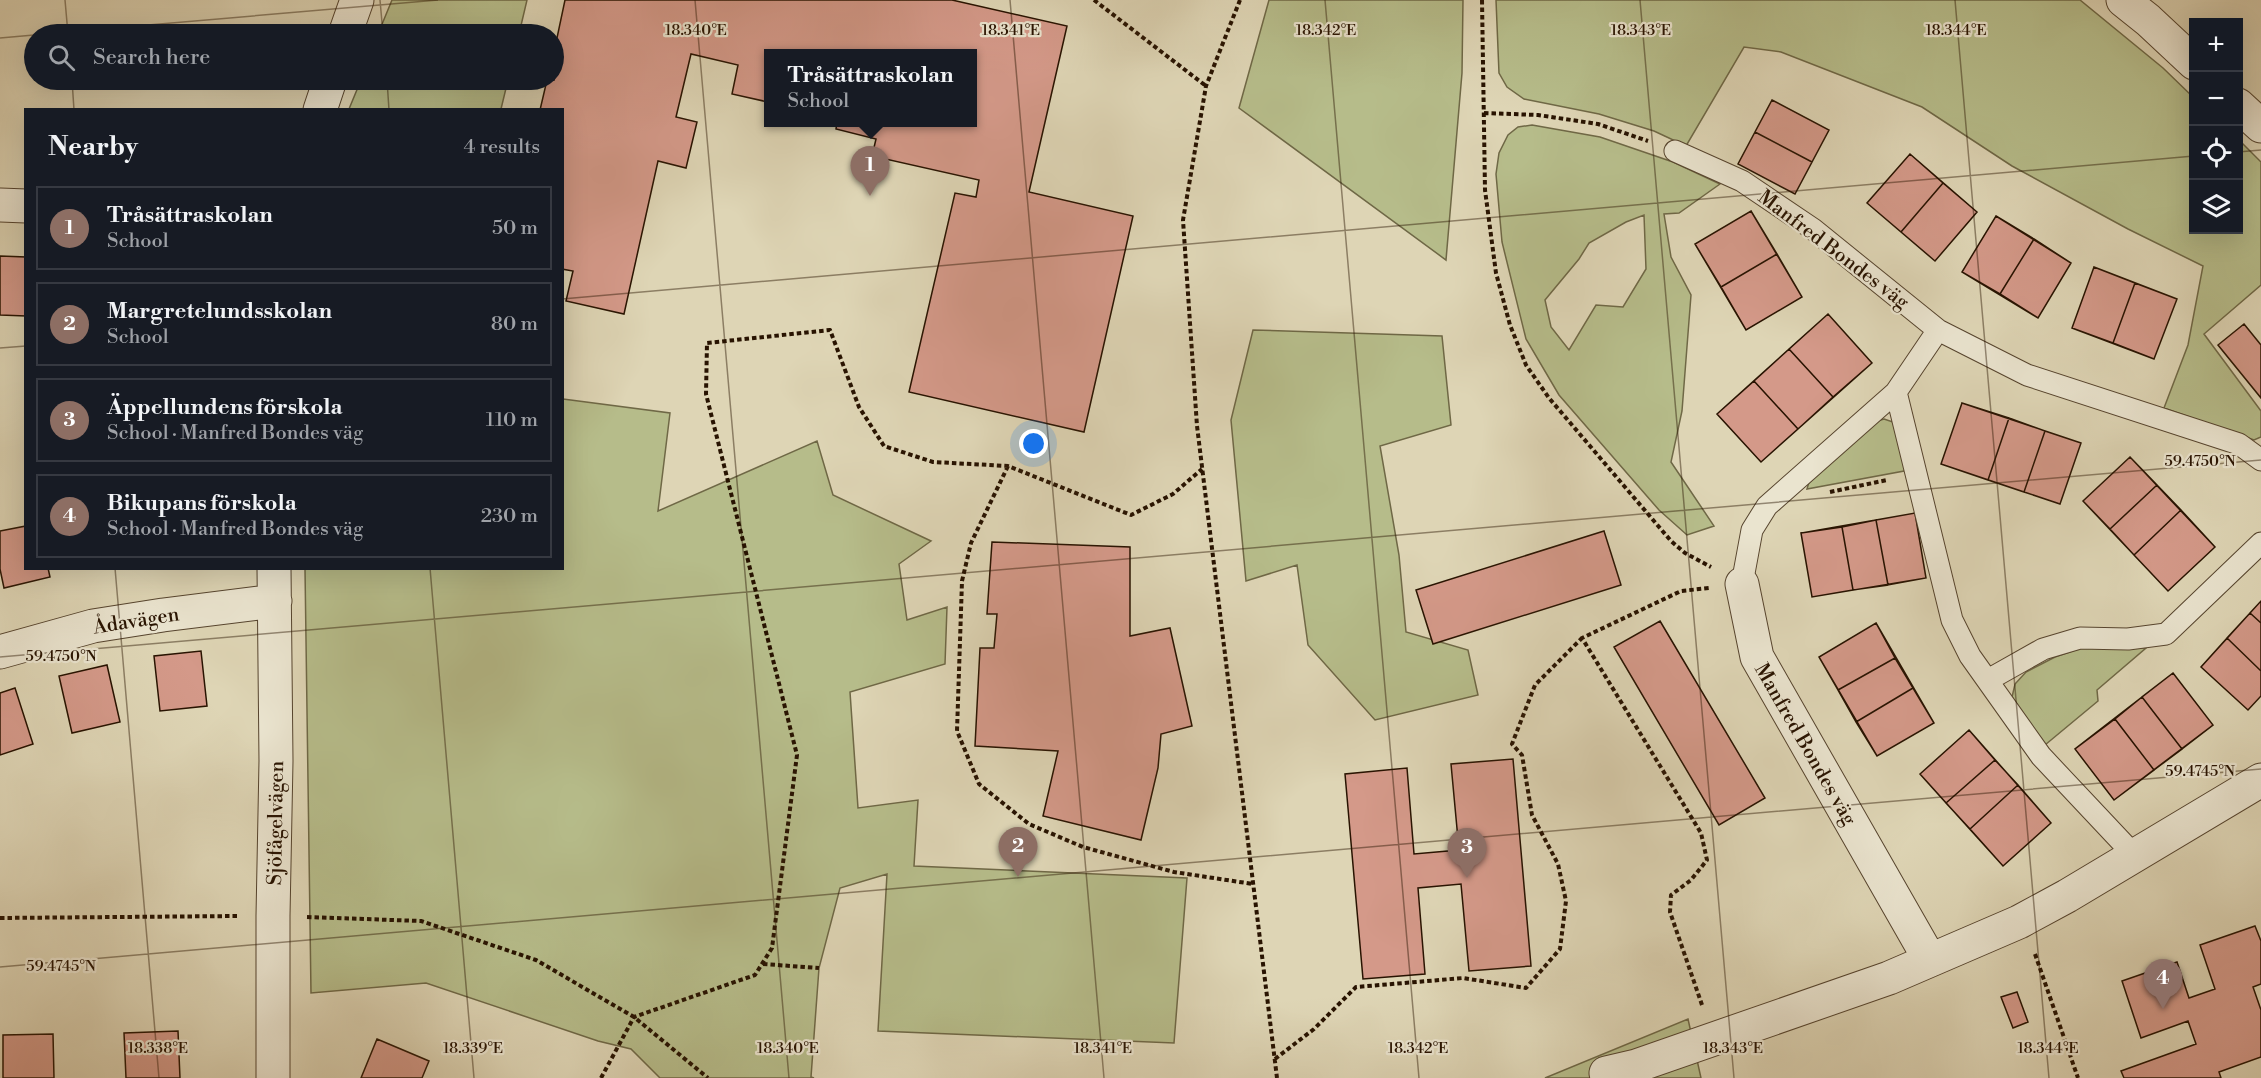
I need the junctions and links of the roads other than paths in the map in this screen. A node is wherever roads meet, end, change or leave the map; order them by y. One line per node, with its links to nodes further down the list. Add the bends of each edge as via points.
1 (357, 0): 3 (street)
2 (2122, 0): 4 (street)
3 (349, 24)
4 (2189, 59)
5 (327, 90): 6 (street)
6 (321, 108)
7 (2243, 110): 8 (street)
8 (2261, 126)
9 (1675, 151): 12 (lane, Manfred Bondes väg, via 1742,181 1769,199)
10 (0, 205): 11 (street)
11 (24, 206)
12 (1938, 330): 13 (lane, Manfred Bondes väg); 14 (lane, Manfred Bondes väg, via 2027,375 2239,444)
13 (1896, 392): 17 (lane, Manfred Bondes väg, via 1767,506 1752,530); 20 (lane, via 1952,620 1970,656)
14 (2261, 460)
15 (2261, 543): 20 (lane, via 2166,634 2128,639 2080,638 2043,649)
16 (274, 570): 18 (street, Sjöfågelvägen)
17 (1742, 584): 23 (street, Manfred Bondes väg, via 1757,657)
18 (275, 601): 19 (street, Ådavägen, via 93,626); 25 (street, Sjöfågelvägen)
19 (0, 652)
20 (1988, 680): 22 (lane, via 2041,756)
21 (2261, 780): 22 (street)
22 (2135, 856): 23 (street, via 2019,922)
23 (1930, 960): 24 (street, via 1889,978)
24 (1606, 1073)
25 (273, 1078)

